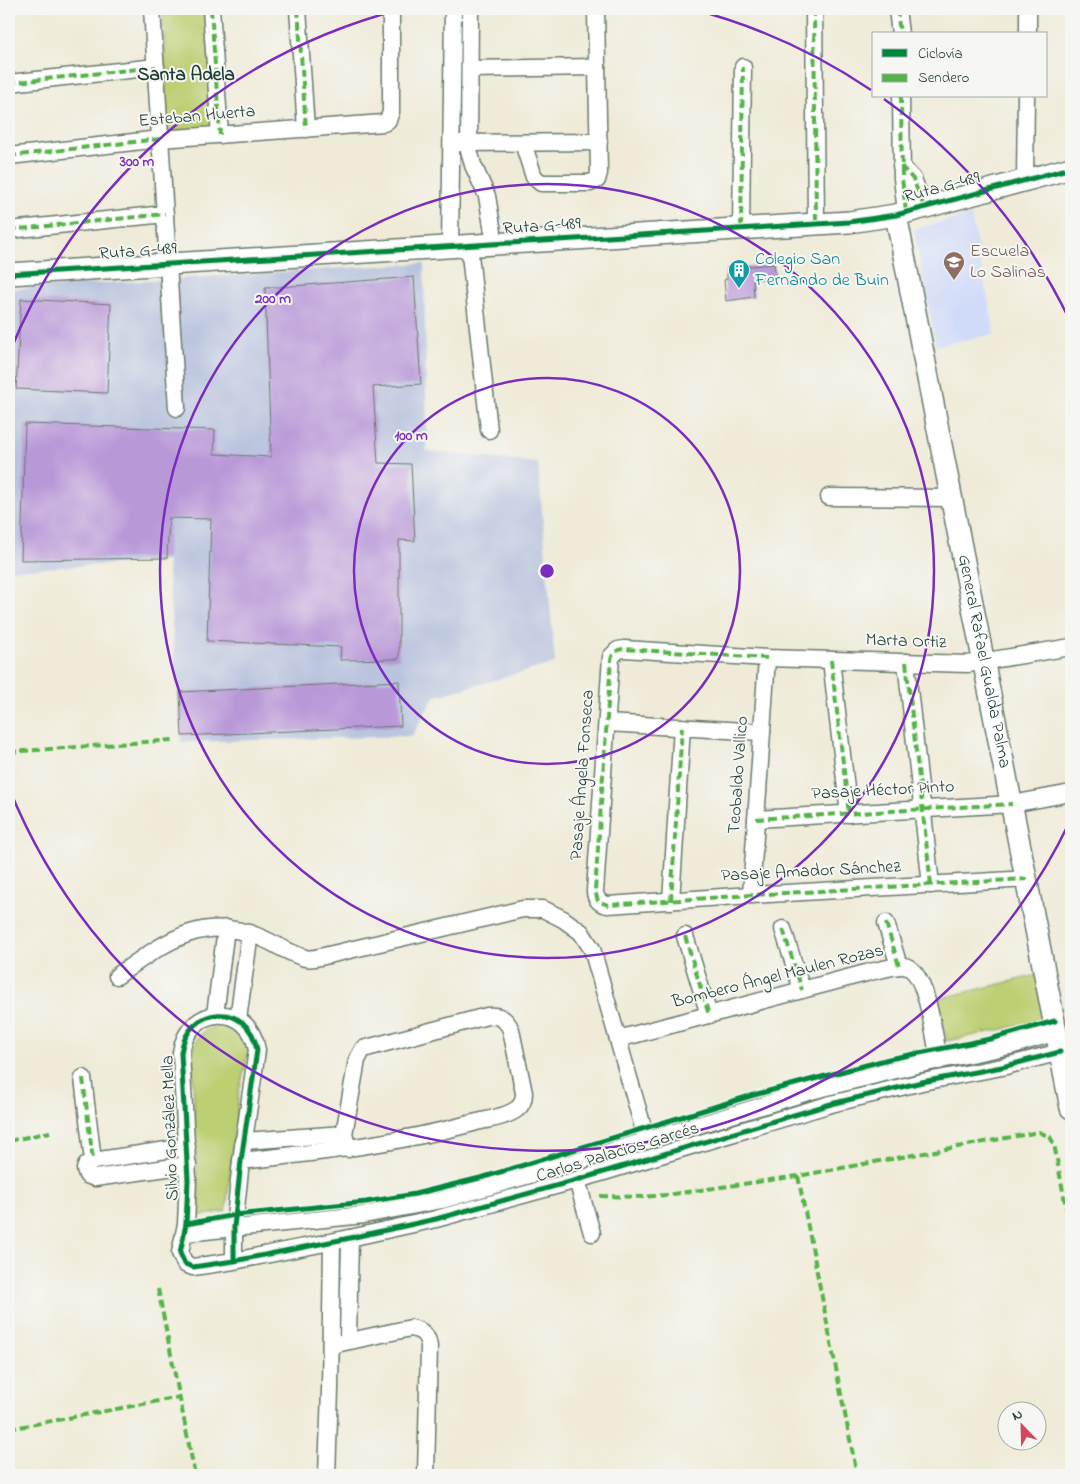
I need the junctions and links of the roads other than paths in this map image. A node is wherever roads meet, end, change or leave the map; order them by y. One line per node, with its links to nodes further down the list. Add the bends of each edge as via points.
1 (152, 9): 13 (street)
2 (212, 9): 21 (street)
3 (298, 9): 20 (street)
4 (391, 9): 20 (street, Esteban Huerta, via 391,112 388,120 379,124)
5 (453, 9): 25 (street)
6 (470, 9): 16 (street)
7 (596, 9): 14 (street)
8 (814, 9): 32 (street)
9 (897, 9): 11 (street)
10 (1028, 9): 12 (street)
11 (900, 32)
12 (1028, 32)
13 (156, 67): 17 (street); 22 (street)
14 (597, 67): 16 (street); 24 (street)
15 (742, 67): 33 (street)
16 (470, 69): 23 (street)
17 (9, 83)
18 (901, 98): 30 (street, via 901,166 916,185)
19 (1026, 98): 29 (street)
20 (306, 129): 21 (street, Esteban Huerta)
21 (220, 135): 22 (street, Esteban Huerta)
22 (160, 139): 27 (street, Esteban Huerta); 31 (street)
23 (469, 142): 25 (street); 26 (street); 35 (street, via 471,158 490,206)
24 (599, 142): 26 (street); 26 (street, via 599,173 597,180 590,183 541,183 534,176)
25 (452, 143): 36 (street)
26 (523, 143)
27 (9, 156)
28 (1071, 168): 29 (main road, Ruta G-489)
29 (1024, 180): 30 (main road, Ruta G-489)
30 (909, 211): 32 (main road, Ruta G-489, via 870,219); 42 (main road, General Rafael Gualda Palma)
31 (165, 214): 34 (street); 37 (street)
32 (816, 223): 33 (main road, Ruta G-489)
33 (741, 228): 35 (main road, Ruta G-489)
34 (9, 230)
35 (495, 244): 36 (main road, Ruta G-489)
36 (460, 246): 37 (main road, Ruta G-489); 40 (street)
37 (169, 264): 38 (main road, Ruta G-489); 39 (street)
38 (9, 274)
39 (177, 408)
40 (490, 430)
41 (829, 497): 42 (street)
42 (953, 498): 48 (main road, General Rafael Gualda Palma)
43 (1071, 647): 48 (street, Marta Ortiz)
44 (615, 652): 45 (street, Marta Ortiz, via 624,649); 49 (street, Pasaje Ángela Fonseca, via 611,660)
45 (767, 658): 46 (street, Marta Ortiz); 51 (street, Teobaldo Vallico)
46 (831, 660): 47 (street, Marta Ortiz); 55 (street)
47 (906, 662): 48 (street, Marta Ortiz); 54 (street)
48 (983, 662): 53 (main road, General Rafael Gualda Palma)
49 (606, 723): 50 (street); 60 (street, Pasaje Ángela Fonseca, via 595,891)
50 (682, 727): 51 (street); 61 (street)
51 (762, 732): 56 (street, Teobaldo Vallico)
52 (1071, 793): 53 (street, Pasaje Héctor Pinto)
53 (1012, 804): 54 (street, Pasaje Héctor Pinto); 57 (main road, General Rafael Gualda Palma)
54 (923, 809): 55 (street, Pasaje Héctor Pinto); 58 (street)
55 (849, 814): 56 (street, Pasaje Héctor Pinto)
56 (756, 819): 59 (street, Teobaldo Vallico)
57 (1027, 880): 58 (street, Pasaje Amador Sánchez); 74 (main road, General Rafael Gualda Palma)
58 (932, 885): 59 (street, Pasaje Amador Sánchez)
59 (751, 895): 61 (street, Pasaje Amador Sánchez)
60 (598, 901): 61 (street, Pasaje Amador Sánchez, via 608,905)
61 (671, 901)
62 (886, 923): 67 (street)
63 (226, 928): 65 (street); 68 (street, via 184,934 160,946); 70 (street)
64 (783, 929): 69 (street)
65 (250, 933): 72 (street); 73 (street, via 306,959 523,909 543,909 581,932 592,949)
66 (685, 936): 71 (street)
67 (899, 966): 69 (street, Bombero Ángel Maulen Rozas); 75 (street, Bombero Ángel Maulen Rozas, via 912,969 922,983)
68 (117, 976)
69 (802, 990): 71 (street, Bombero Ángel Maulen Rozas)
70 (215, 1015): 72 (street); 83 (street, Silvio González Mella, via 193,1025 181,1046)
71 (710, 1015): 73 (street, Bombero Ángel Maulen Rozas)
72 (238, 1019): 79 (street, via 250,1029 258,1050)
73 (618, 1039): 80 (street)
74 (1058, 1042): 75 (street, Carlos Palacios Garcés, via 1010,1046); 77 (main road, General Rafael Gualda Palma); 82 (street, Carlos Palacios Garcés, via 1002,1067 831,1104)
75 (939, 1061): 78 (street, Carlos Palacios Garcés, via 820,1089)
76 (83, 1078): 84 (street)
77 (1071, 1108)
78 (693, 1127): 80 (street, Carlos Palacios Garcés); 82 (street, Carlos Palacios Garcés)
79 (243, 1141): 81 (street); 85 (street)
80 (647, 1141): 88 (street, Carlos Palacios Garcés, via 413,1206 317,1220)
81 (346, 1142): 81 (street, via 460,1127 518,1108 524,1093 508,1023 499,1016 487,1016 363,1049 357,1060); 85 (street)
82 (698, 1144): 87 (street, Carlos Palacios Garcés)
83 (186, 1147): 84 (street); 86 (street, Silvio González Mella)
84 (93, 1161): 86 (street, via 85,1169 87,1175 95,1178)
85 (241, 1161): 88 (street)
86 (188, 1165): 89 (street, Silvio González Mella)
87 (577, 1180): 90 (street); 91 (street, Carlos Palacios Garcés)
88 (234, 1227): 89 (street, Carlos Palacios Garcés); 94 (street)
89 (185, 1233): 93 (street, Silvio González Mella, via 180,1253)
90 (592, 1233)
91 (350, 1238): 92 (street, Carlos Palacios Garcés); 95 (street)
92 (332, 1242): 94 (street, Carlos Palacios Garcés); 96 (street)
93 (182, 1261): 94 (street, Carlos Palacios Garcés, via 193,1267)
94 (234, 1261)
95 (348, 1340): 96 (street); 98 (street, via 411,1328 421,1331 427,1338)
96 (331, 1345): 97 (street)
97 (327, 1475)
98 (426, 1475)

